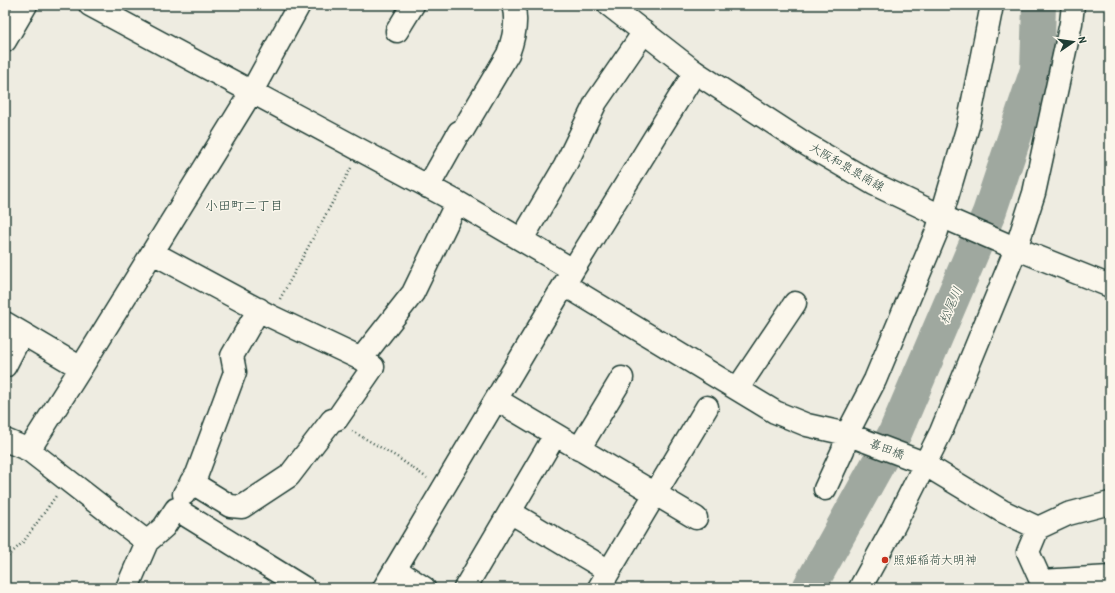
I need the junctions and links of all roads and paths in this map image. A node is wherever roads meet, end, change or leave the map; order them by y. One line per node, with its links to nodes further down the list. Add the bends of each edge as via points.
1 (26, 5): 11 (street)
2 (90, 5): 13 (street, 喜田橋)
3 (299, 5): 13 (street)
4 (413, 5): 9 (street)
5 (609, 5): 10 (street, 大阪和泉泉南線)
6 (992, 5): 17 (street, via 968,126)
7 (1073, 5): 19 (street, via 1034,193)
8 (515, 11): 15 (street, via 512,42 508,54)
9 (397, 30)
10 (644, 32): 12 (street, 大阪和泉泉南線); 18 (street, via 596,102 566,166)
11 (5, 41)
12 (695, 72): 17 (street, 大阪和泉泉南線, via 804,143 874,184); 21 (street)
13 (252, 91): 14 (street, 喜田橋); 20 (street)
14 (359, 151): 15 (street, 喜田橋); 24 (path)
15 (428, 187): 16 (street, 喜田橋)
16 (457, 202): 18 (street, 喜田橋); 26 (street, via 413,294)
17 (944, 217): 19 (street, 大阪和泉泉南線); 35 (street)
18 (522, 239): 21 (street, 喜田橋)
19 (1013, 248): 22 (street, 大阪和泉泉南線); 39 (street, via 941,432)
20 (153, 253): 24 (street); 28 (street)
21 (569, 278): 30 (street, 喜田橋); 31 (street)
22 (1110, 286)
23 (795, 303): 30 (street)
24 (265, 313): 26 (street); 41 (street, via 232,356 235,372 197,474)
25 (14, 328): 27 (street); 28 (street)
26 (361, 359): 33 (street, via 373,367 337,419)
27 (5, 366)
28 (81, 368): 38 (street)
29 (622, 378): 37 (street)
30 (738, 388): 35 (street, 喜田橋, via 775,412 807,425)
31 (497, 400): 34 (street); 42 (street)
32 (707, 407): 44 (street)
33 (332, 420): 41 (street, via 289,476 242,507 230,506); 42 (path, via 397,457)
34 (555, 435): 37 (street); 47 (street)
35 (850, 435): 39 (street, 喜田橋); 43 (street)
36 (5, 440): 38 (street)
37 (579, 449): 44 (street)
38 (29, 450): 40 (street)
39 (923, 464): 49 (street, 喜田橋, via 1002,511); 61 (street, via 894,526)
40 (68, 480): 50 (street); 51 (path, via 24,541)
41 (191, 482): 46 (street)
42 (443, 489): 52 (street)
43 (825, 489)
44 (655, 494): 48 (street); 54 (street)
45 (1110, 502): 49 (street, via 1068,514)
46 (176, 509): 50 (street, via 164,527); 58 (street)
47 (510, 512): 54 (street); 56 (street)
48 (696, 518)
49 (1038, 528): 55 (street, via 1028,552 1041,581)
50 (147, 542): 57 (street)
51 (5, 559)
52 (395, 569): 59 (street); 60 (street)
53 (1110, 576): 55 (street)
54 (604, 580)
55 (1082, 583)
56 (467, 587)
57 (127, 588)
58 (304, 588)
59 (384, 588)
60 (424, 588)
61 (860, 588)

